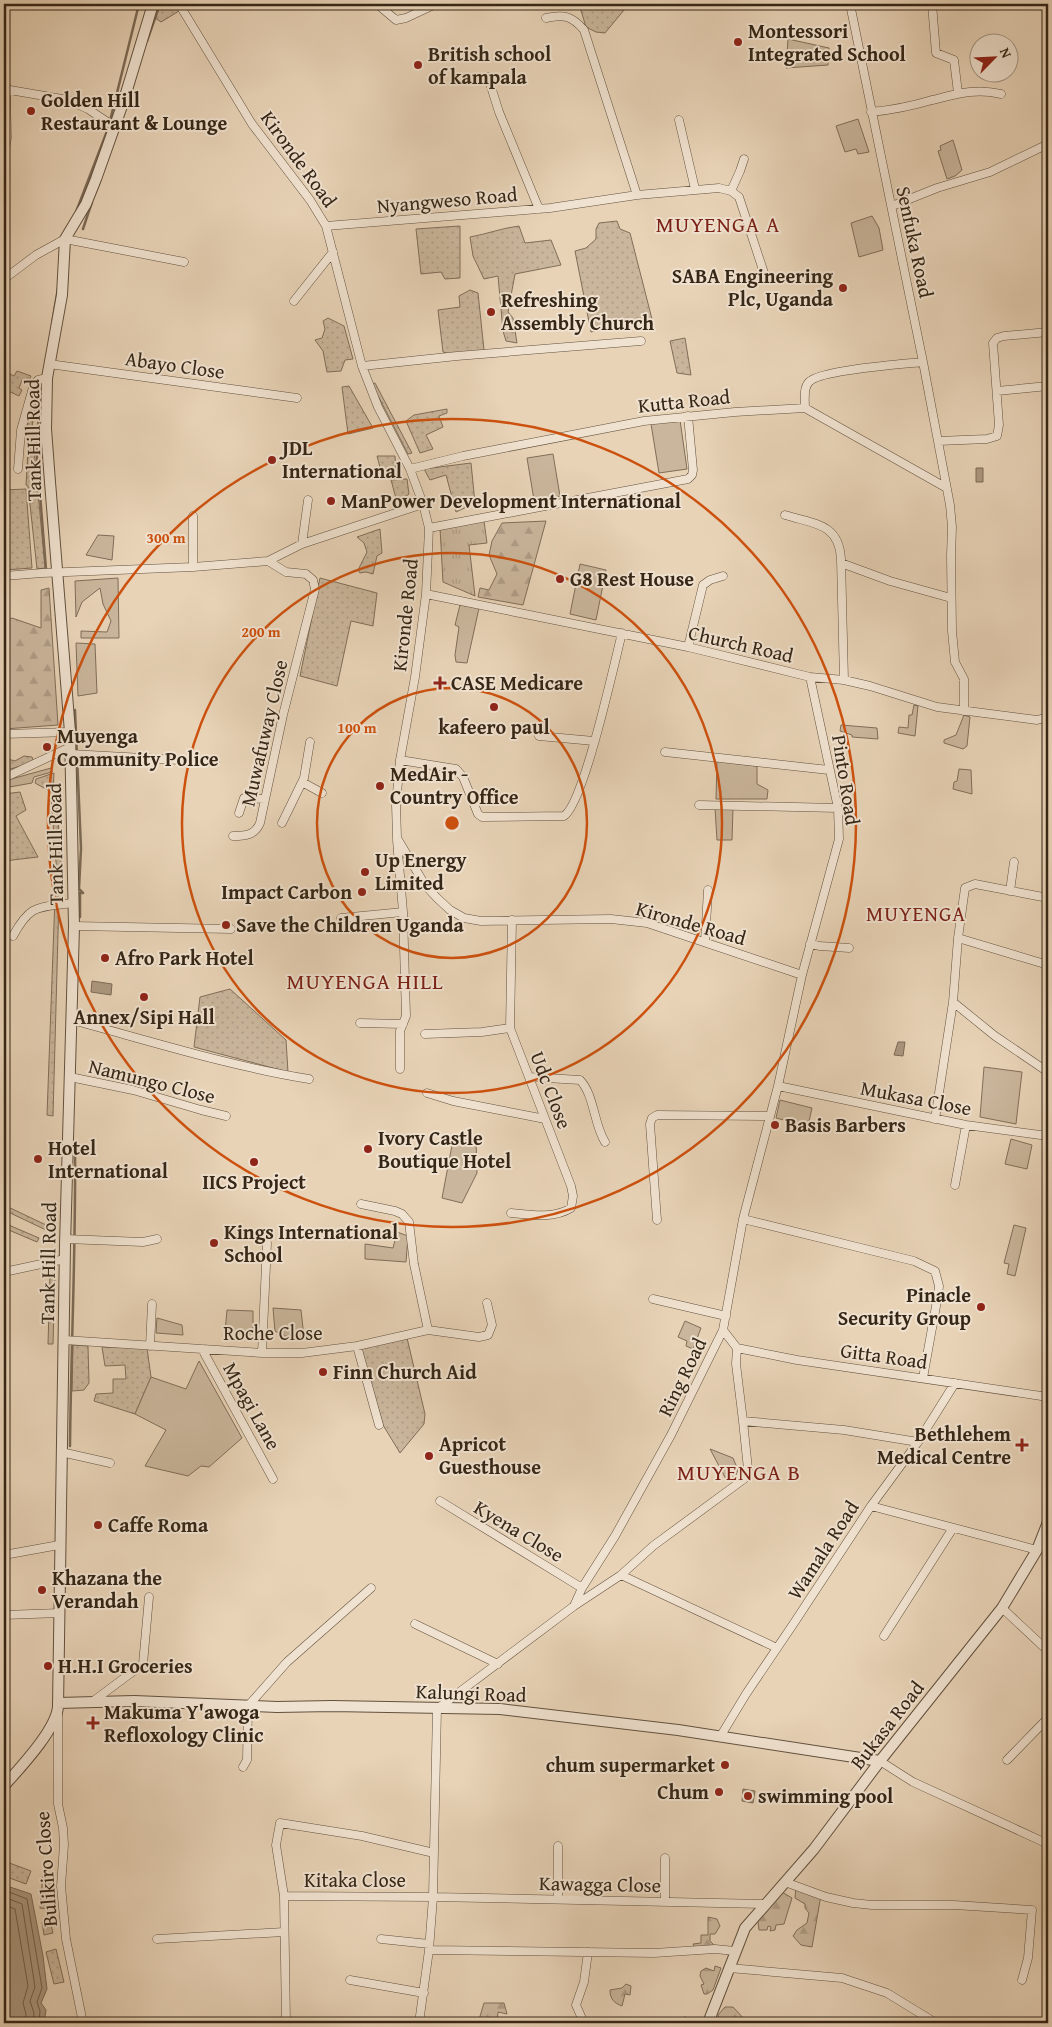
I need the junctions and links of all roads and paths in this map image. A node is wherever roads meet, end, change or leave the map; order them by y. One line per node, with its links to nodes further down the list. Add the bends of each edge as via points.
1 (153, 4): 14 (street, Tank Hill Road)
2 (179, 4): 23 (street, Kironde Road, via 252,124)
3 (377, 4): 4 (street, via 396,20)
4 (436, 4)
5 (850, 4): 12 (street, Senfuka Road)
6 (932, 4): 10 (street, via 936,53 954,60)
7 (546, 18): 20 (street, via 570,16 584,30)
8 (488, 77): 22 (street)
9 (5, 90): 14 (street, via 68,100); 16 (street, via 7,138)
10 (958, 92): 11 (street); 12 (street)
11 (1001, 94)
12 (871, 112): 21 (street, Senfuka Road)
13 (679, 120): 18 (street)
14 (115, 127): 24 (street, Tank Hill Road, via 86,204)
15 (1048, 144): 21 (street, via 990,172)
16 (4, 154)
17 (744, 159): 19 (street)
18 (695, 189): 19 (street); 20 (street, Nyangweso Road)
19 (731, 191): 28 (street, via 742,203)
20 (637, 195): 22 (street, Nyangweso Road)
21 (892, 206): 32 (street, Senfuka Road)
22 (539, 209): 23 (street, Nyangweso Road)
23 (326, 226): 25 (street, Kironde Road)
24 (65, 239): 26 (street); 27 (street, via 36,255); 33 (street, Tank Hill Road, via 62,295)
25 (334, 252): 29 (street); 34 (street, Kironde Road)
26 (184, 262)
27 (4, 279)
28 (766, 279)
29 (294, 301)
30 (1048, 332): 37 (street, via 997,338 993,343)
31 (641, 341): 34 (street)
32 (923, 362): 39 (street, via 814,378 806,386); 41 (street, Senfuka Road)
33 (49, 364): 35 (street, Tank Hill Road); 38 (street, Abayo Close)
34 (362, 366): 43 (street, Kironde Road, via 378,407)
35 (47, 378): 42 (street, via 34,384 20,430); 54 (street, Tank Hill Road, via 46,429)
36 (1048, 386): 37 (street)
37 (997, 391): 41 (street, via 997,436)
38 (297, 398)
39 (805, 408): 40 (street, Kutta Road); 44 (street)
40 (688, 416): 43 (street, Kutta Road, via 604,427); 49 (street, via 693,470 688,479)
41 (938, 441): 44 (street, Senfuka Road)
42 (18, 469)
43 (410, 469): 46 (street, Kironde Road)
44 (945, 486): 58 (street, Senfuka Road, via 952,526)
45 (308, 500): 50 (street)
46 (423, 504): 49 (street, Kironde Road); 50 (street)
47 (785, 514): 52 (street, via 832,532 838,539)
48 (193, 516): 53 (street)
49 (429, 528): 57 (street, Kironde Road)
50 (302, 544): 51 (street)
51 (268, 561): 53 (street); 78 (street, Muwafuway Close, via 286,572 306,574 316,589)
52 (841, 563): 58 (street); 62 (street)
53 (193, 567): 54 (street)
54 (57, 573): 55 (street); 65 (street, Tank Hill Road)
55 (4, 576)
56 (723, 576): 60 (street, via 703,585)
57 (426, 594): 59 (street, Church Road); 72 (street, Kironde Road)
58 (951, 598): 63 (street, Senfuka Road, via 955,662 964,679)
59 (622, 633): 60 (street, Church Road); 68 (street)
60 (688, 647): 61 (street, Church Road)
61 (810, 677): 62 (street, Church Road); 74 (street, Pinto Road)
62 (844, 680): 63 (street, Church Road, via 937,707)
63 (964, 711): 64 (street, Church Road, via 1037,720)
64 (1048, 717)
65 (70, 732): 66 (street); 70 (street, Tank Hill Road)
66 (4, 734)
67 (539, 736): 68 (street)
68 (594, 741): 72 (street, via 587,770 571,810 560,817 482,817 456,769)
69 (310, 742): 76 (street)
70 (71, 751): 73 (street); 75 (street); 89 (street, Tank Hill Road)
71 (665, 752): 74 (street)
72 (400, 760): 84 (street, Kironde Road)
73 (215, 762)
74 (829, 770): 80 (street, Pinto Road)
75 (4, 778)
76 (302, 782): 77 (street); 82 (street)
77 (322, 793)
78 (265, 799): 81 (street, via 244,798); 83 (street, Muwafuway Close, via 257,830)
79 (699, 805): 80 (street)
80 (838, 808): 98 (street, Pinto Road, via 840,828 836,853)
81 (239, 812)
82 (282, 822)
83 (233, 836)
84 (397, 838): 90 (street); 92 (street, Kironde Road, via 426,885 450,910 464,918 481,921)
85 (1014, 862): 87 (street)
86 (708, 890): 97 (street)
87 (1010, 891): 88 (street); 96 (street, via 975,884 965,888)
88 (1048, 898)
89 (73, 903): 93 (street, Tank Hill Road); 95 (street, via 32,911 22,920)
90 (403, 912): 91 (street); 105 (street, via 406,1016)
91 (341, 918)
92 (512, 920): 97 (street, Kironde Road, via 611,918 646,923); 106 (street, Udc Close)
93 (74, 926): 94 (street); 103 (street, Tank Hill Road)
94 (231, 929)
95 (13, 936)
96 (958, 938): 100 (street); 102 (street)
97 (705, 942): 101 (street, Kironde Road)
98 (810, 944): 99 (street); 101 (street, Pinto Road)
99 (849, 948)
100 (1048, 965)
101 (802, 975): 113 (street, Ring Road)
102 (953, 1002): 109 (street); 118 (street)
103 (72, 1020): 110 (street, Tank Hill Road); 112 (street)
104 (360, 1023): 105 (street)
105 (403, 1024): 108 (street)
106 (510, 1028): 107 (street); 111 (street, Udc Close)
107 (425, 1034)
108 (400, 1069)
109 (1048, 1072)
110 (70, 1077): 115 (street, Namungo Close, via 134,1090); 127 (street, Tank Hill Road)
111 (530, 1077): 117 (street, Udc Close); 121 (street, via 580,1080 586,1088)
112 (309, 1079)
113 (778, 1086): 116 (street, Ring Road); 118 (street, Mukasa Close)
114 (427, 1093): 117 (street)
115 (226, 1116)
116 (769, 1116): 125 (street, via 657,1115 652,1118); 126 (street, Ring Road)
117 (545, 1119): 124 (street, Udc Close, via 571,1186 573,1203 571,1208 560,1213)
118 (935, 1119): 119 (street, Mukasa Close)
119 (966, 1125): 120 (street, Mukasa Close); 122 (street)
120 (1048, 1136)
121 (605, 1142)
122 (955, 1185)
123 (362, 1204): 136 (street, via 395,1211 409,1222)
124 (511, 1214)
125 (657, 1220)
126 (743, 1220): 135 (street, Ring Road); 144 (street, via 914,1261 935,1271 938,1295)
127 (65, 1239): 128 (street, via 143,1242); 130 (street, Tank Hill Road)
128 (157, 1239)
129 (267, 1243): 143 (street)
130 (65, 1259): 131 (street); 138 (street, Tank Hill Road)
131 (4, 1272)
132 (653, 1299): 135 (street)
133 (488, 1303): 136 (street, Roche Close, via 492,1319 492,1330 488,1335 480,1337)
134 (152, 1304): 139 (street)
135 (726, 1316): 137 (street, Ring Road)
136 (428, 1330): 140 (street, Roche Close)
137 (724, 1330): 141 (street); 162 (street, Ring Road, via 671,1435)
138 (64, 1340): 139 (street, Roche Close); 150 (street, Tank Hill Road)
139 (150, 1346): 142 (street, Roche Close)
140 (357, 1346): 143 (street, Roche Close, via 302,1353); 148 (street)
141 (737, 1348): 144 (street, Gitta Road); 147 (street)
142 (202, 1349): 143 (street, Roche Close); 152 (street, Mpagi Lane)
143 (262, 1352)
144 (923, 1378): 145 (street, Gitta Road)
145 (955, 1384): 146 (street, Gitta Road); 149 (street, Wamala Road)
146 (1048, 1397)
147 (743, 1421): 149 (street, via 844,1430); 160 (street, via 748,1469 744,1479 653,1546)
148 (378, 1425)
149 (918, 1442): 154 (street, Wamala Road)
150 (61, 1452): 151 (street); 157 (street, Tank Hill Road)
151 (110, 1463)
152 (273, 1479)
153 (440, 1501): 162 (street, Kyena Close)
154 (871, 1506): 156 (street); 170 (street, Wamala Road)
155 (1048, 1522): 158 (street, Bukasa Road)
156 (953, 1528): 158 (street); 169 (street)
157 (59, 1545): 159 (street); 166 (street, Tank Hill Road)
158 (1037, 1550): 165 (street, Bukasa Road)
159 (4, 1555)
160 (621, 1575): 164 (street); 170 (street)
161 (371, 1588): 174 (street, via 287,1662)
162 (582, 1588): 164 (street, Ring Road)
163 (149, 1597): 173 (street, via 143,1664)
164 (574, 1606): 172 (street, Ring Road)
165 (1002, 1608): 171 (street); 180 (street, Bukasa Road)
166 (60, 1613): 167 (street); 175 (street, Tank Hill Road)
167 (4, 1615)
168 (415, 1624): 172 (street)
169 (884, 1636)
170 (777, 1648): 178 (street, Wamala Road)
171 (1048, 1651)
172 (498, 1664): 176 (street, Ring Road)
173 (92, 1702): 174 (street, Kalungi Road); 175 (street, Kalungi Road)
174 (248, 1706): 176 (street, Kalungi Road); 181 (street, via 247,1760)
175 (58, 1707): 182 (street, via 44,1737); 203 (street, Bulikiro Close, via 58,1804 64,1845 61,1886 66,1939)
176 (437, 1709): 178 (street, Kalungi Road, via 523,1711); 185 (street)
177 (1048, 1718): 179 (street)
178 (720, 1737): 180 (street, Kalungi Road)
179 (1007, 1760)
180 (880, 1761): 183 (street, via 913,1782); 187 (street, Bukasa Road, via 844,1811)
181 (243, 1767)
182 (5, 1783)
183 (1048, 1844)
184 (558, 1846): 190 (street)
185 (434, 1853): 188 (street, via 362,1836 280,1823 276,1845); 189 (street)
186 (665, 1858): 191 (street)
187 (785, 1882): 192 (street, Bukasa Road); 201 (street, via 826,1897 862,1904 1032,1910 1028,1958)
188 (284, 1896): 189 (street, Kitaka Close); 193 (street, Kitaka Close)
189 (433, 1897): 190 (street, Kawagga Close); 196 (street)
190 (558, 1900): 191 (street, Kawagga Close)
191 (665, 1902): 192 (street, Kawagga Close)
192 (766, 1904): 197 (street, Bukasa Road, via 745,1928)
193 (284, 1932): 194 (street); 204 (street, Kitaka Close)
194 (157, 1939)
195 (381, 1939): 196 (street)
196 (429, 1947): 198 (street); 202 (street)
197 (735, 1951): 198 (street); 199 (street, Bukasa Road)
198 (588, 1952): 206 (street, via 584,1982 576,2006)
199 (729, 1968): 207 (street, Bukasa Road); 208 (street, via 842,1978 887,1993)
200 (350, 1980): 202 (street)
201 (1022, 1980)
202 (424, 1993): 205 (street)
203 (82, 2023)
204 (286, 2023)
205 (419, 2023)
206 (584, 2023)
207 (708, 2023)
208 (936, 2023)

